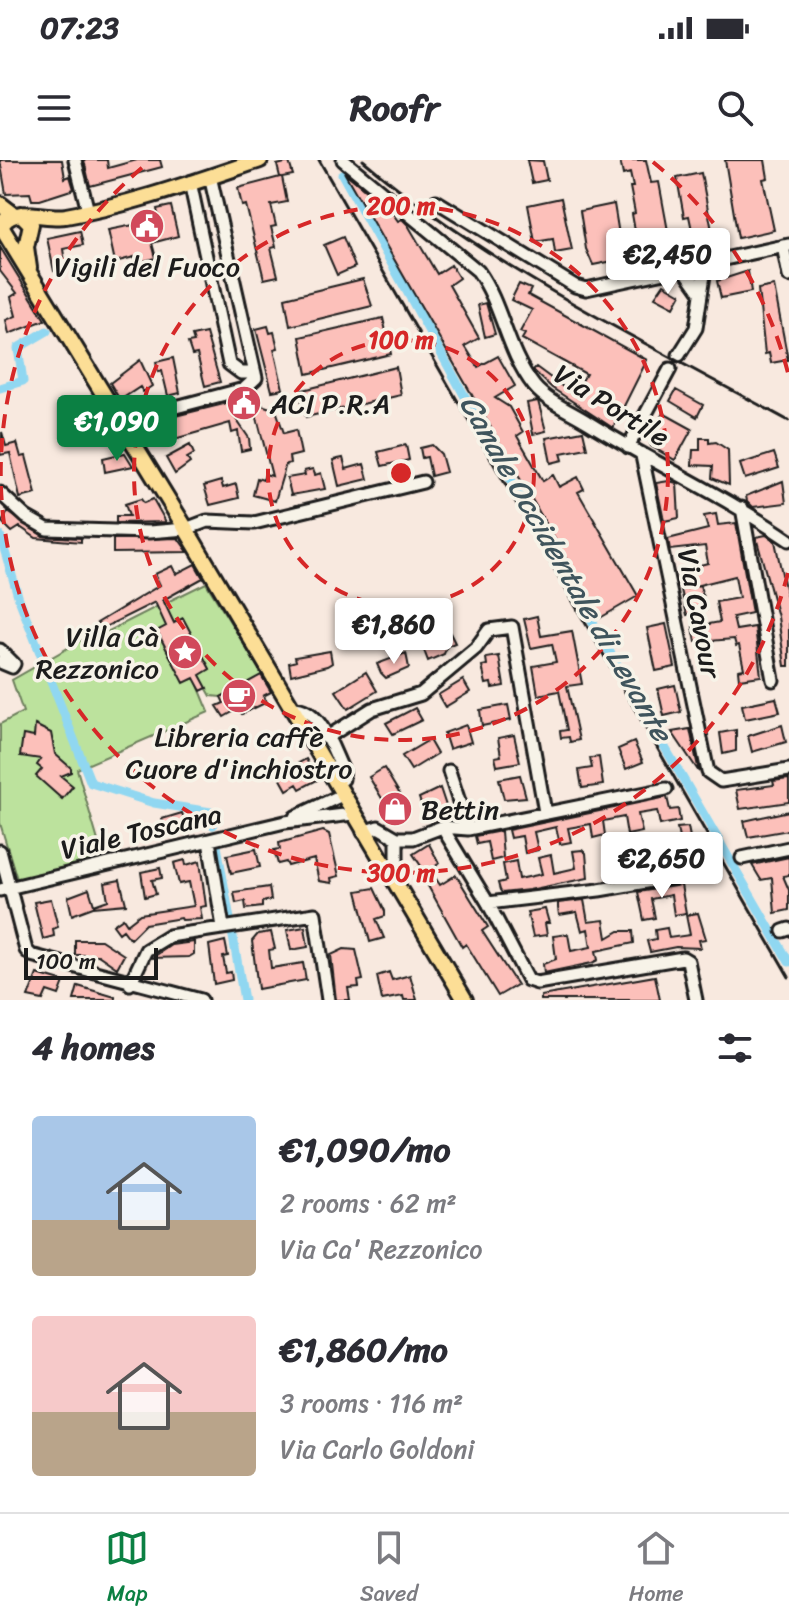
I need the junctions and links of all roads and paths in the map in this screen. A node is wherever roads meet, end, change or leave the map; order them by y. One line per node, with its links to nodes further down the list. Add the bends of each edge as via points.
1 (75, 160): 9 (street)
2 (251, 161): 4 (main road)
3 (347, 163): 25 (street, Via Portile, via 478,271 509,344 539,390)
4 (210, 176): 5 (main road); 8 (street)
5 (190, 182): 9 (main road); 10 (street)
6 (436, 201): 17 (street, via 586,289)
7 (0, 204): 11 (main road)
8 (216, 206): 10 (street); 23 (street)
9 (88, 211): 12 (main road)
10 (196, 211): 23 (street, via 229,364 241,373)
11 (17, 214): 12 (main road); 13 (main road, via 4,220); 14 (main road, via 31,224)
12 (63, 217): 14 (main road)
13 (3, 232): 14 (main road, via 16,243); 19 (main road)
14 (28, 236): 19 (main road)
15 (786, 246): 16 (street); 18 (street)
16 (706, 262): 17 (street); 20 (street)
17 (683, 267): 20 (street)
18 (789, 276)
19 (33, 281): 24 (main road)
20 (700, 291): 21 (street, via 696,328)
21 (681, 354)
22 (671, 371): 25 (street)
23 (255, 373): 24 (street, via 253,383 244,389)
24 (119, 422): 30 (main road)
25 (628, 447): 26 (street, Via Portile)
26 (642, 456): 29 (street, Via Portile); 37 (street, Via Cavour, via 705,765 713,779 721,781)
27 (423, 482): 30 (street, via 254,523 207,521)
28 (0, 493): 30 (street, via 26,517 55,531)
29 (742, 508): 31 (street, Via Portile); 34 (street)
30 (186, 529): 35 (main road)
31 (789, 540)
32 (0, 650): 33 (street, via 14,664)
33 (0, 662)
34 (773, 680)
35 (291, 708): 36 (street, via 304,708 316,718); 40 (main road)
36 (326, 738): 40 (street, via 343,771); 41 (street, via 372,709 421,694 476,648 489,630 512,627)
37 (789, 770)
38 (449, 771): 45 (street)
39 (666, 789): 41 (street)
40 (339, 790): 42 (main road); 43 (street, Viale Toscana)
41 (545, 812): 45 (street)
42 (353, 814): 43 (street, Viale Toscana); 46 (main road)
43 (285, 822): 48 (street, Viale Toscana)
44 (442, 827): 45 (street); 47 (street); 55 (street)
45 (468, 829)
46 (363, 832): 47 (street, via 383,827); 52 (main road)
47 (397, 838): 52 (street, via 397,861)
48 (209, 841): 54 (street, Viale Toscana); 56 (street)
49 (789, 848): 51 (street)
50 (0, 851): 54 (street)
51 (742, 858)
52 (387, 871): 60 (main road)
53 (704, 872): 55 (street)
54 (4, 889): 57 (street, via 31,955)
55 (488, 903): 61 (street, via 532,982 683,958)
56 (223, 927): 57 (street, via 154,942); 59 (street, via 315,914)
57 (130, 984): 58 (street)
58 (201, 1000)
59 (328, 1000)
60 (465, 1000)
61 (696, 1000)

